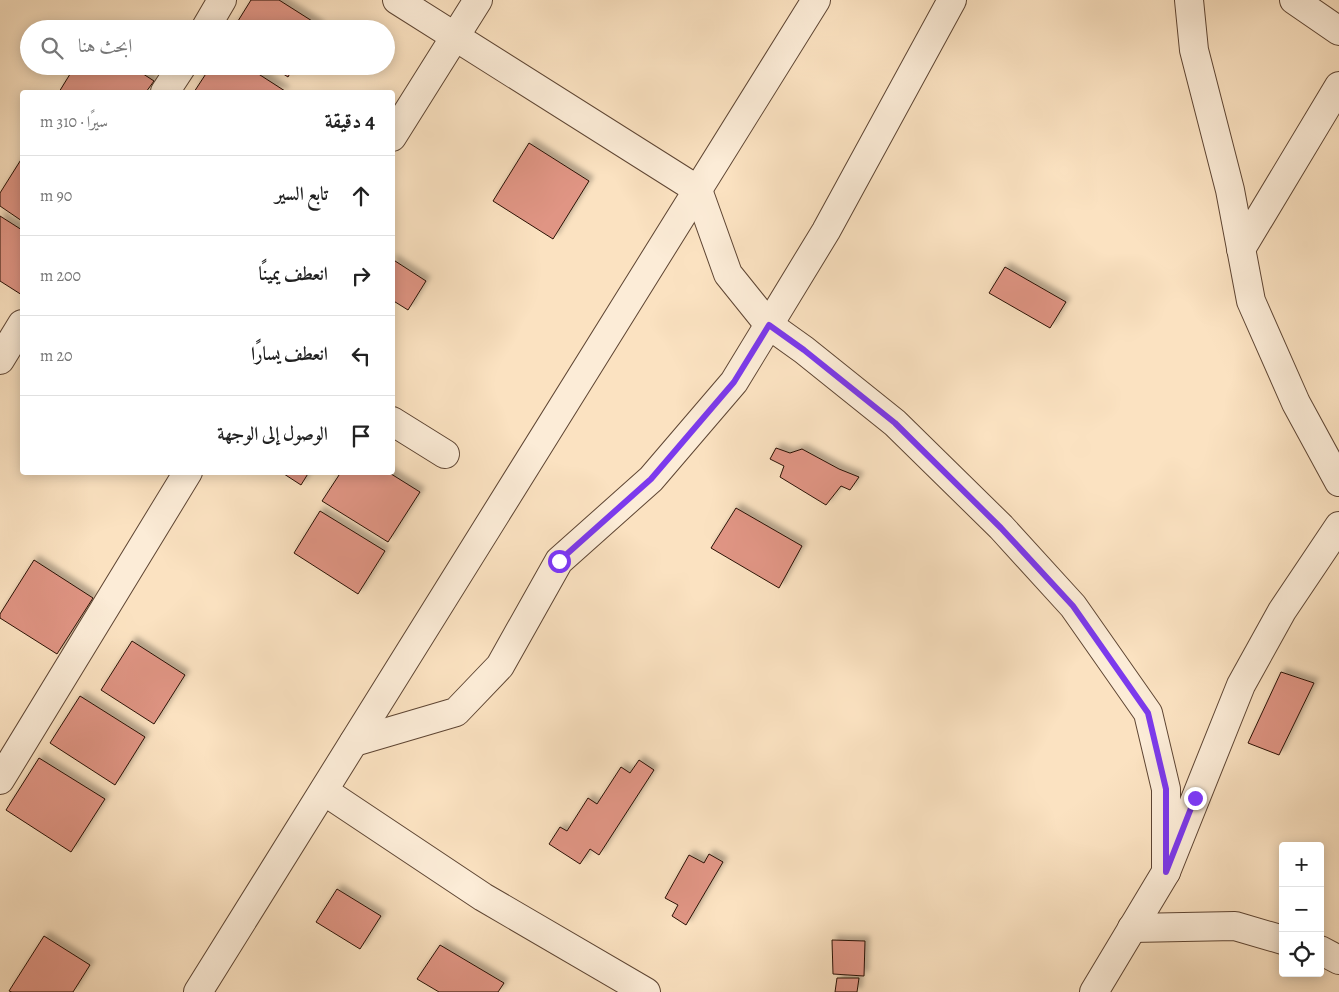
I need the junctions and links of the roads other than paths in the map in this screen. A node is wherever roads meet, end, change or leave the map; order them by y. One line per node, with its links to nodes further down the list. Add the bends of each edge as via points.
1 (222, 0): 8 (street)
2 (397, 0): 10 (street)
3 (478, 0): 10 (street)
4 (816, 0): 15 (street)
5 (952, 0): 17 (street, via 826,231)
6 (1188, 0): 16 (street, via 1194,50 1230,190)
7 (1294, 0): 9 (street)
8 (210, 20)
9 (1339, 32)
10 (454, 36): 14 (street); 15 (street)
11 (176, 75): 13 (street)
12 (1339, 86): 16 (street)
13 (166, 90)
14 (395, 132)
15 (698, 190): 17 (street, via 728,274); 25 (street)
16 (1241, 249): 23 (street, via 1251,302 1296,403)
17 (769, 325): 25 (street, via 734,382 651,479 559,561 500,666 456,712); 28 (street, via 895,423 1001,528 1073,606 1148,713 1166,789)
18 (20, 327): 19 (street)
19 (0, 360)
20 (395, 423): 21 (street)
21 (445, 454)
22 (186, 475): 26 (street)
23 (1339, 482)
24 (1339, 526): 28 (street, via 1282,611 1241,685)
25 (354, 742): 27 (street)
26 (0, 780)
27 (324, 791): 33 (street); 34 (street, via 483,897)
28 (1166, 872): 29 (street)
29 (1132, 928): 30 (street, via 1235,926); 35 (street)
30 (1279, 939)
31 (1324, 952): 32 (street)
32 (1339, 960)
33 (198, 992)
34 (646, 992)
35 (1094, 992)

